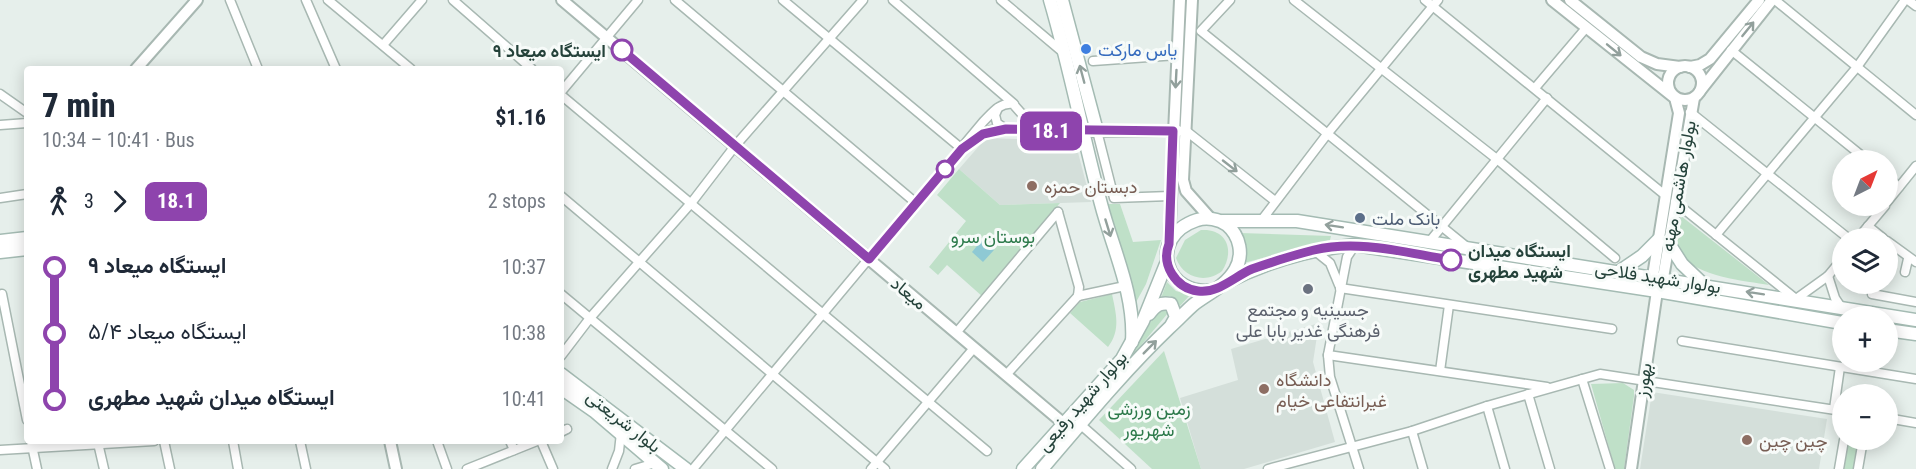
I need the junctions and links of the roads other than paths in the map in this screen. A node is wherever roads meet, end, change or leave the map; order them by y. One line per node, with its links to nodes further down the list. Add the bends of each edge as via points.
1 (197, 0): 36 (street)
2 (230, 0): 37 (street)
3 (306, 0): 38 (street)
4 (328, 0): 31 (street)
5 (422, 0): 31 (street)
6 (453, 0): 40 (street)
7 (562, 0): 29 (street, میعاد)
8 (638, 0): 29 (street)
9 (675, 0): 47 (street)
10 (783, 0): 30 (street)
11 (863, 0): 30 (street)
12 (893, 0): 44 (street)
13 (1001, 0): 33 (street)
14 (1050, 0): 33 (main road)
15 (1062, 0): 63 (main road, one-way to 15)
16 (1180, 0): 34 (street)
17 (1192, 0): 64 (street)
18 (1230, 0): 65 (street, via 1201,32)
19 (1294, 0): 43 (street)
20 (1425, 0): 26 (street)
21 (1552, 0): 28 (street)
22 (1570, 0): 41 (street, via 1641,57 1657,64)
23 (1759, 0): 41 (street, via 1710,58 1700,65)
24 (1773, 0): 32 (street, بولوار هاشمی مهنه, one-way to 24); 42 (street)
25 (1907, 0): 27 (street); 42 (street)
26 (1435, 3): 43 (street); 45 (street)
27 (1916, 6)
28 (1586, 27): 45 (street); 52 (street, one-way to 52)
29 (606, 37): 46 (street); 66 (street, میعاد)
30 (830, 40): 47 (street); 67 (street)
31 (383, 45): 39 (street)
32 (1731, 50): 50 (street, بولوار هاشمی مهنه); 58 (street)
33 (1066, 54): 63 (main road)
34 (1177, 55): 35 (street); 64 (street, one-way to 64)
35 (1093, 61)
36 (139, 66)
37 (257, 66)
38 (335, 66)
39 (408, 66)
40 (528, 66)
41 (1685, 67): 50 (street, via 1698,72 1702,81); 52 (street, via 1672,72 1668,80)
42 (1857, 67): 57 (street); 58 (street)
43 (1382, 70): 65 (street); 69 (street)
44 (994, 86): 53 (street); 54 (street)
45 (1535, 88): 51 (street)
46 (564, 89)
47 (783, 91): 66 (street); 81 (street)
48 (0, 94): 55 (street)
49 (564, 95): 79 (street)
50 (1697, 95): 52 (street, via 1684,101); 56 (street, بولوار هاشمی مهنه)
51 (1547, 98): 69 (street); 74 (street)
52 (1675, 98): 74 (street, بولوار هاشمی مهنه, via 1679,113)
53 (1000, 106): 54 (street, via 1009,103); 61 (street, via 995,119 999,126); 67 (street)
54 (1019, 110): 61 (street, via 1018,125); 62 (street)
55 (24, 111)
56 (1690, 112): 71 (street); 80 (street, بولوار هاشمی مهنه)
57 (1916, 115)
58 (1815, 118): 68 (street); 71 (street)
59 (24, 123): 60 (street)
60 (0, 124)
61 (1008, 129): 62 (street); 67 (street, via 983,134)
62 (1050, 131): 63 (street)
63 (1090, 131): 64 (street); 75 (street, via 1114,198); 112 (main road, one-way to 112, via 1102,208)
64 (1179, 131): 75 (street); 78 (street, one-way to 78); 83 (street, via 1186,191)
65 (1328, 133): 78 (street); 86 (street)
66 (735, 147): 79 (street); 102 (street, میعاد)
67 (962, 149): 81 (street)
68 (1855, 150)
69 (1498, 160): 86 (street); 101 (street)
70 (1916, 166): 72 (street)
71 (1767, 173): 87 (street); 89 (street)
72 (1899, 187)
73 (24, 194): 76 (street)
74 (1665, 195): 93 (street, بولوار هاشمی مهنه)
75 (1170, 196): 94 (street)
76 (0, 198)
77 (564, 198): 104 (street)
78 (1275, 201): 84 (street)
79 (692, 202): 104 (street); 125 (street)
80 (1675, 202): 89 (street); 93 (street, بولوار هاشمی مهنه)
81 (916, 203): 102 (street)
82 (1876, 216): 85 (street)
83 (1216, 220): 84 (main road, بولوار شهید فلاحی); 94 (main road, via 1188,224); 113 (main road, via 1236,234 1240,247 1235,270)
84 (1261, 221): 92 (main road, بولوار شهید فلاحی, one-way to 84, via 1297,221)
85 (1868, 226): 88 (street)
86 (1441, 227): 92 (street); 97 (street)
87 (1836, 228)
88 (1870, 228)
89 (1716, 235): 120 (street)
90 (24, 238): 91 (main road)
91 (0, 241)
92 (1430, 241): 97 (main road, بولوار شهید فلاحی)
93 (1663, 241): 106 (main road); 110 (street, بولوار هاشمی مهنه); 111 (main road)
94 (1169, 244): 105 (main road)
95 (1355, 245): 98 (main road, بولوار شهید فلاحی); 114 (street, via 1347,257); 115 (main road, بولوار شهید فلاحی)
96 (24, 249): 100 (main road)
97 (1470, 249): 106 (main road, بولوار شهید فلاحی)
98 (1314, 250): 113 (main road, بولوار شهید فلاحی, via 1251,270); 114 (street, via 1330,263)
99 (1898, 251): 103 (street)
100 (0, 252)
101 (1615, 258)
102 (869, 259): 125 (street); 134 (street, میعاد)
103 (1912, 260): 108 (street)
104 (640, 261): 127 (street); 144 (street)
105 (1166, 264): 113 (main road, via 1169,271 1196,291); 129 (main road, بولوار شهید رفیعی)
106 (1620, 271): 110 (main road, بولوار شهید فلاحی)
107 (1832, 271): 109 (street)
108 (1905, 272)
109 (1828, 276): 120 (street); 124 (street)
110 (1658, 277): 111 (main road, بولوار شهید فلاحی); 115 (street, بولوار هاشمی مهنه)
111 (1702, 284): 120 (main road, بولوار شهید فلاحی, one-way to 111)
112 (1125, 286): 119 (street); 137 (main road, via 1133,310)
113 (1219, 287): 131 (main road, بولوار شهید رفیعی)
114 (1340, 288): 122 (street); 140 (street)
115 (1657, 291): 130 (main road, بولوار شهید فلاحی); 149 (street, بهورز)
116 (2, 294): 154 (street)
117 (1872, 294): 121 (street)
118 (564, 296): 127 (street)
119 (1078, 296): 134 (street, via 1079,287 1058,212); 145 (street)
120 (1796, 299): 123 (main road, بولوار شهید فلاحی)
121 (1916, 302)
122 (1449, 304): 132 (street); 142 (street)
123 (1835, 306)
124 (1840, 306)
125 (823, 314): 144 (street); 153 (street)
126 (1898, 317): 128 (main road, بولوار شهید فلاحی)
127 (590, 318): 139 (street); 161 (street)
128 (1916, 320)
129 (1143, 321): 131 (main road, via 1156,305 1171,304 1176,317); 137 (main road, بولوار شهید رفیعی)
130 (1832, 321)
131 (1170, 327): 160 (main road, بولوار شهید رفیعی, one-way to 131)
132 (1612, 329)
133 (1898, 332): 135 (main road)
134 (956, 333): 138 (street, میعاد)
135 (1916, 334)
136 (1682, 341): 141 (street)
137 (1132, 342): 158 (main road, بولوار شهید رفیعی, via 1122,359)
138 (974, 348): 145 (street, میعاد); 153 (street)
139 (564, 352)
140 (1328, 355): 142 (street); 175 (street, via 1330,377)
141 (1832, 366)
142 (1440, 371): 150 (street)
143 (1872, 372): 148 (street)
144 (772, 373): 161 (street); 182 (street)
145 (1006, 375): 158 (street, میعاد)
146 (564, 376): 194 (main road, بلوار شریعتی)
147 (1582, 379): 149 (street, via 1600,374); 150 (street); 206 (street)
148 (1916, 379)
149 (1642, 380): 156 (street); 207 (street, بهورز)
150 (1550, 388): 152 (street)
151 (564, 390): 163 (main road, بلوار شریعتی)
152 (1528, 394): 155 (street); 205 (street)
153 (928, 402): 180 (street); 182 (street)
154 (24, 405)
155 (1487, 406): 162 (street); 204 (street)
156 (1832, 409)
157 (1898, 420): 159 (street)
158 (1063, 423): 198 (main road, بولوار شهید رفیعی)
159 (1916, 423)
160 (1081, 425): 199 (main road, بولوار شهید رفیعی); 200 (street)
161 (725, 429): 195 (street); 196 (street)
162 (1412, 431): 175 (street); 203 (street)
163 (621, 433): 181 (main road, بلوار شریعتی); 192 (street)
164 (65, 444): 174 (street)
165 (98, 444): 184 (street)
166 (165, 444): 185 (street)
167 (234, 444): 186 (street)
168 (301, 444): 187 (street)
169 (391, 444): 188 (street)
170 (438, 444): 189 (street)
171 (511, 444): 177 (street)
172 (531, 444): 177 (street)
173 (540, 444): 191 (street)
174 (32, 445): 176 (street); 183 (street)
175 (1352, 446): 201 (street); 202 (street)
176 (0, 450)
177 (514, 450): 190 (street)
178 (1842, 450): 208 (street)
179 (1861, 450): 209 (street)
180 (987, 451)
181 (659, 466): 193 (street)
182 (874, 466): 197 (street)
183 (37, 469)
184 (104, 469)
185 (170, 469)
186 (238, 469)
187 (306, 469)
188 (396, 469)
189 (447, 469)
190 (466, 469)
191 (553, 469)
192 (612, 469)
193 (635, 469)
194 (686, 469)
195 (693, 469)
196 (772, 469)
197 (885, 469)
198 (1023, 469)
199 (1042, 469)
200 (1131, 469)
201 (1269, 469)
202 (1359, 469)
203 (1423, 469)
204 (1505, 469)
205 (1550, 469)
206 (1610, 469)
207 (1631, 469)
208 (1839, 469)
209 (1858, 469)

